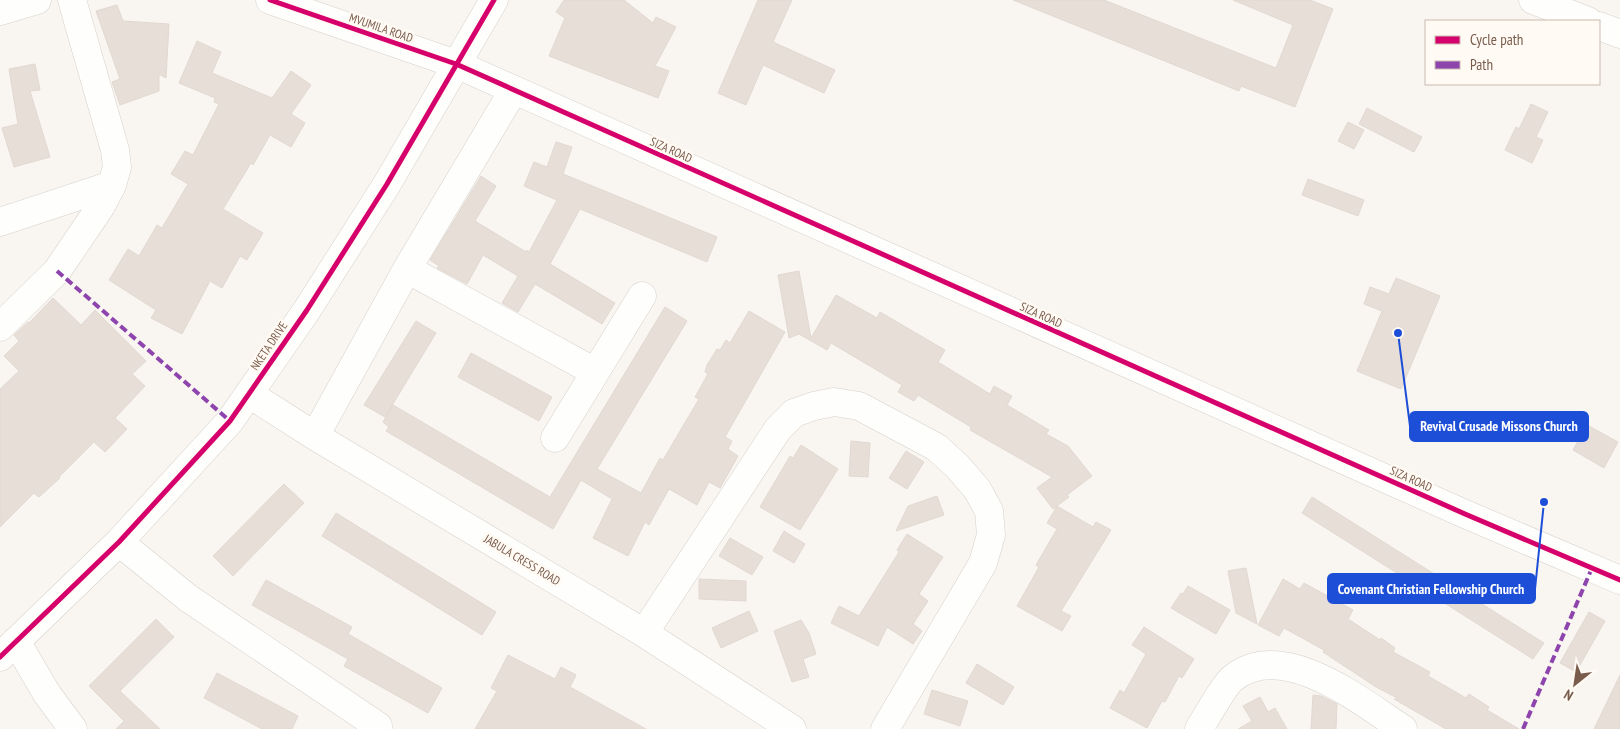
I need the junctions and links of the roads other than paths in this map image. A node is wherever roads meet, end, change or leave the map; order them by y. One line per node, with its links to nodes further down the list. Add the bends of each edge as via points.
1 (36, 0): 6 (street)
2 (72, 0): 12 (street, via 115,150 117,167)
3 (270, 0): 10 (street, MVUMILA ROAD)
4 (494, 0): 10 (street, NKETA DRIVE)
5 (1532, 0): 7 (street)
6 (0, 12)
7 (1585, 20)
8 (1600, 26): 9 (street)
9 (1620, 34)
10 (456, 64): 11 (street, SIZA ROAD); 18 (street, NKETA DRIVE, via 387,184)
11 (513, 91): 14 (street); 22 (street, SIZA ROAD)
12 (112, 185): 13 (street); 16 (street, via 57,271)
13 (0, 222)
14 (407, 269): 17 (street); 19 (street)
15 (642, 296): 17 (street)
16 (0, 327)
17 (596, 372): 20 (street)
18 (249, 394): 19 (street, JABULA CRESS ROAD); 21 (street, NKETA DRIVE, via 230,421)
19 (314, 436): 23 (street, JABULA CRESS ROAD)
20 (555, 438)
21 (119, 542): 24 (street, NKETA DRIVE); 25 (street, via 188,598)
22 (1620, 580)
23 (644, 633): 27 (street, JABULA CRESS ROAD); 28 (street, via 778,429 794,413 814,406 834,402 859,406 936,447 977,489 990,511 992,536 983,563)
24 (8, 649): 26 (street)
25 (378, 726)
26 (73, 729)
27 (792, 729)
28 (885, 729)
29 (1199, 729): 30 (street, via 1230,680 1257,666 1280,666 1329,681)
30 (1403, 729)

